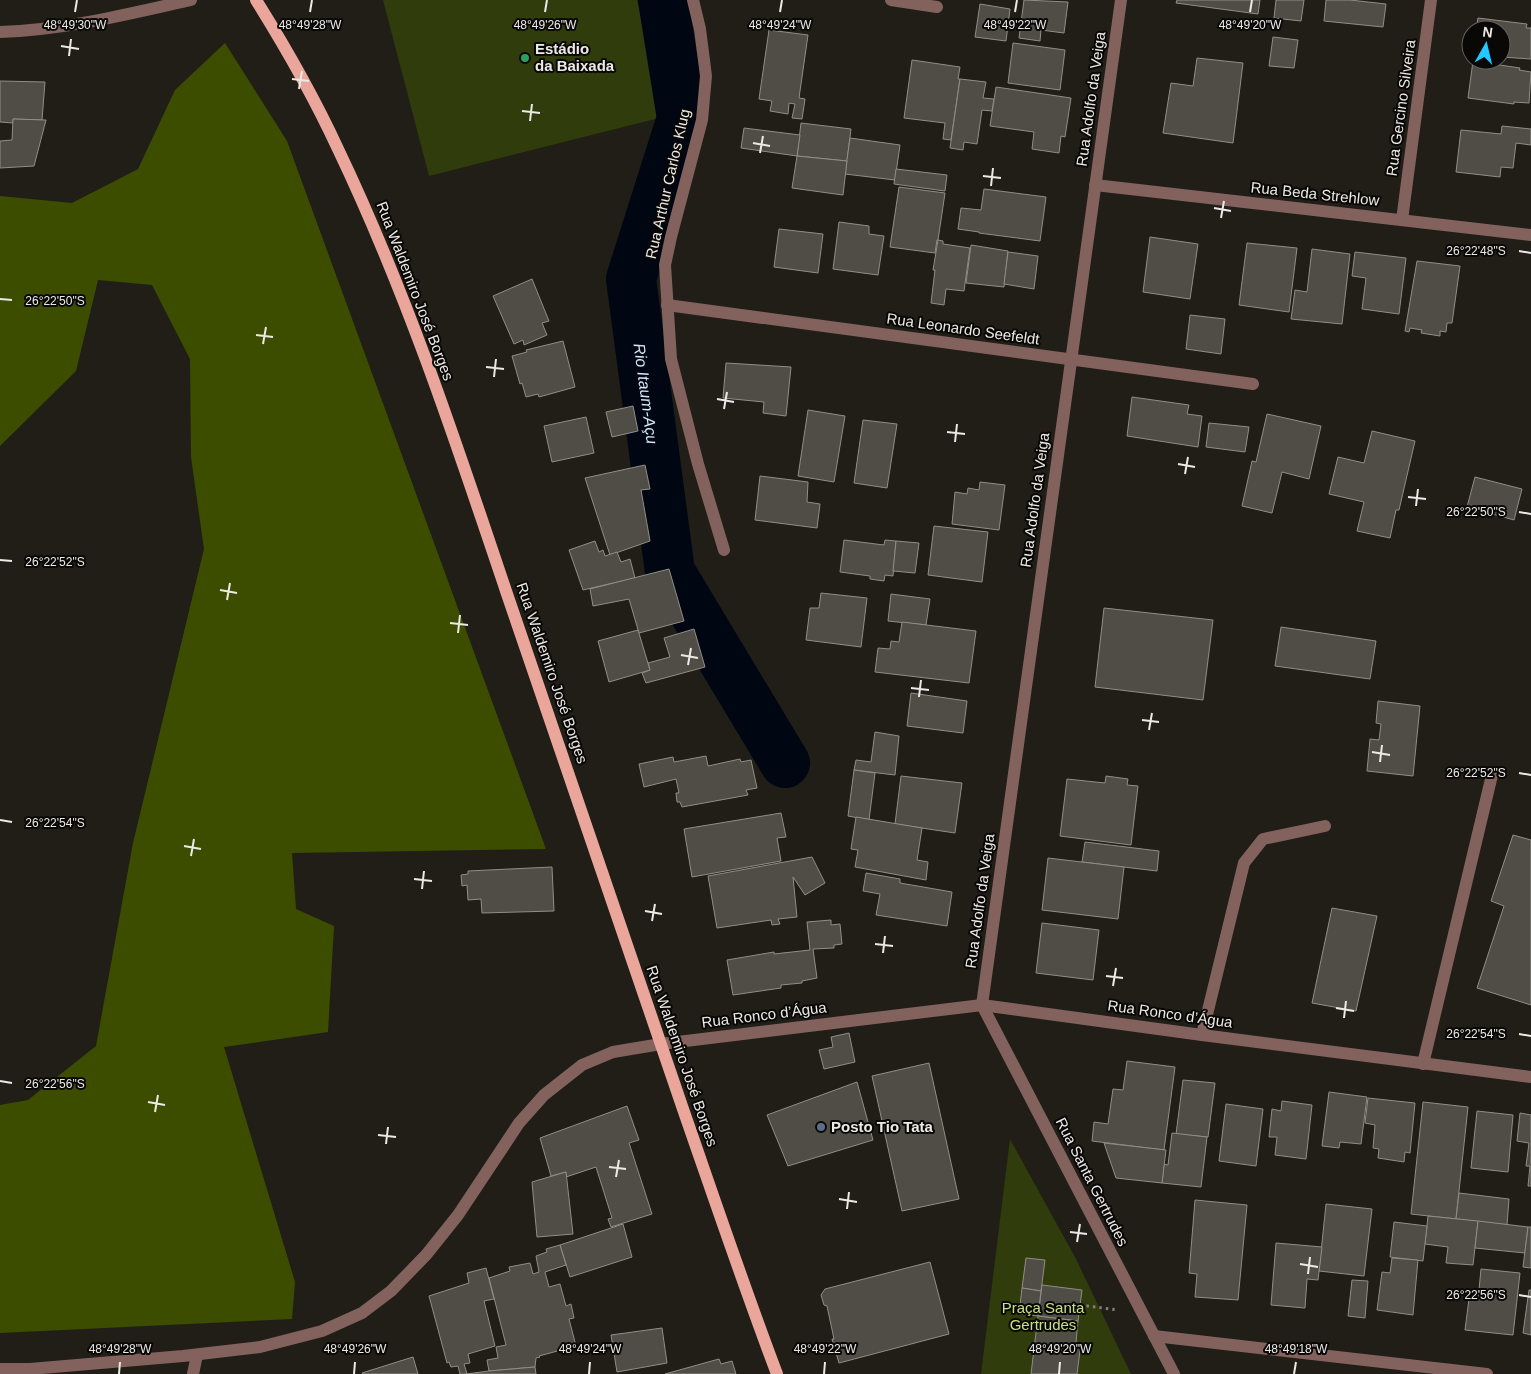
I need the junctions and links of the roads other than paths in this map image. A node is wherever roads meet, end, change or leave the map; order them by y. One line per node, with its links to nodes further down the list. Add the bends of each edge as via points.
1 (192, 0): 8 (street, via 70,26)
2 (256, 0): 20 (main road, Rua Waldemiro José Borges, via 338,147 376,230 413,325)
3 (693, 0): 12 (street, Rua Arthur Carlos Klug, via 706,76 702,120 665,265)
4 (891, 0): 7 (street)
5 (1121, 0): 9 (street, Rua Adolfo da Veiga)
6 (1431, 0): 10 (street, Rua Gercino Silveira)
7 (937, 7)
8 (0, 32)
9 (1095, 186): 10 (street, Rua Beda Strehlow); 13 (street, Rua Adolfo da Veiga)
10 (1402, 220): 11 (street, Rua Beda Strehlow)
11 (1531, 235)
12 (668, 305): 13 (street, Rua Leonardo Seefeldt); 15 (street, Rua Arthur Carlos Klug, via 671,359)
13 (1071, 360): 14 (street, Rua Leonardo Seefeldt); 18 (street, Rua Adolfo da Veiga)
14 (1253, 384)
15 (724, 550)
16 (1492, 775): 21 (street)
17 (1325, 826): 19 (street, via 1263,839 1244,862)
18 (982, 1005): 19 (street, Rua Ronco d’Água); 20 (street, Rua Ronco d’Água); 23 (street, Rua Santa Gertrudes)
19 (1202, 1035): 21 (street, Rua Ronco d’Água)
20 (660, 1044): 24 (street, Rua Ronco d’Água, via 613,1052 582,1065 544,1095 519,1123 458,1215 426,1255 392,1291 362,1313 322,1331 260,1347); 27 (main road, Rua Waldemiro José Borges)
21 (1423, 1064): 22 (street, Rua Ronco d’Água)
22 (1531, 1077)
23 (1154, 1336): 28 (street, Rua Santa Gertrudes); 29 (street)
24 (197, 1355): 25 (street, Rua Ronco d’Água); 26 (street)
25 (0, 1369)
26 (193, 1374)
27 (777, 1374)
28 (1174, 1374)
29 (1487, 1374)

